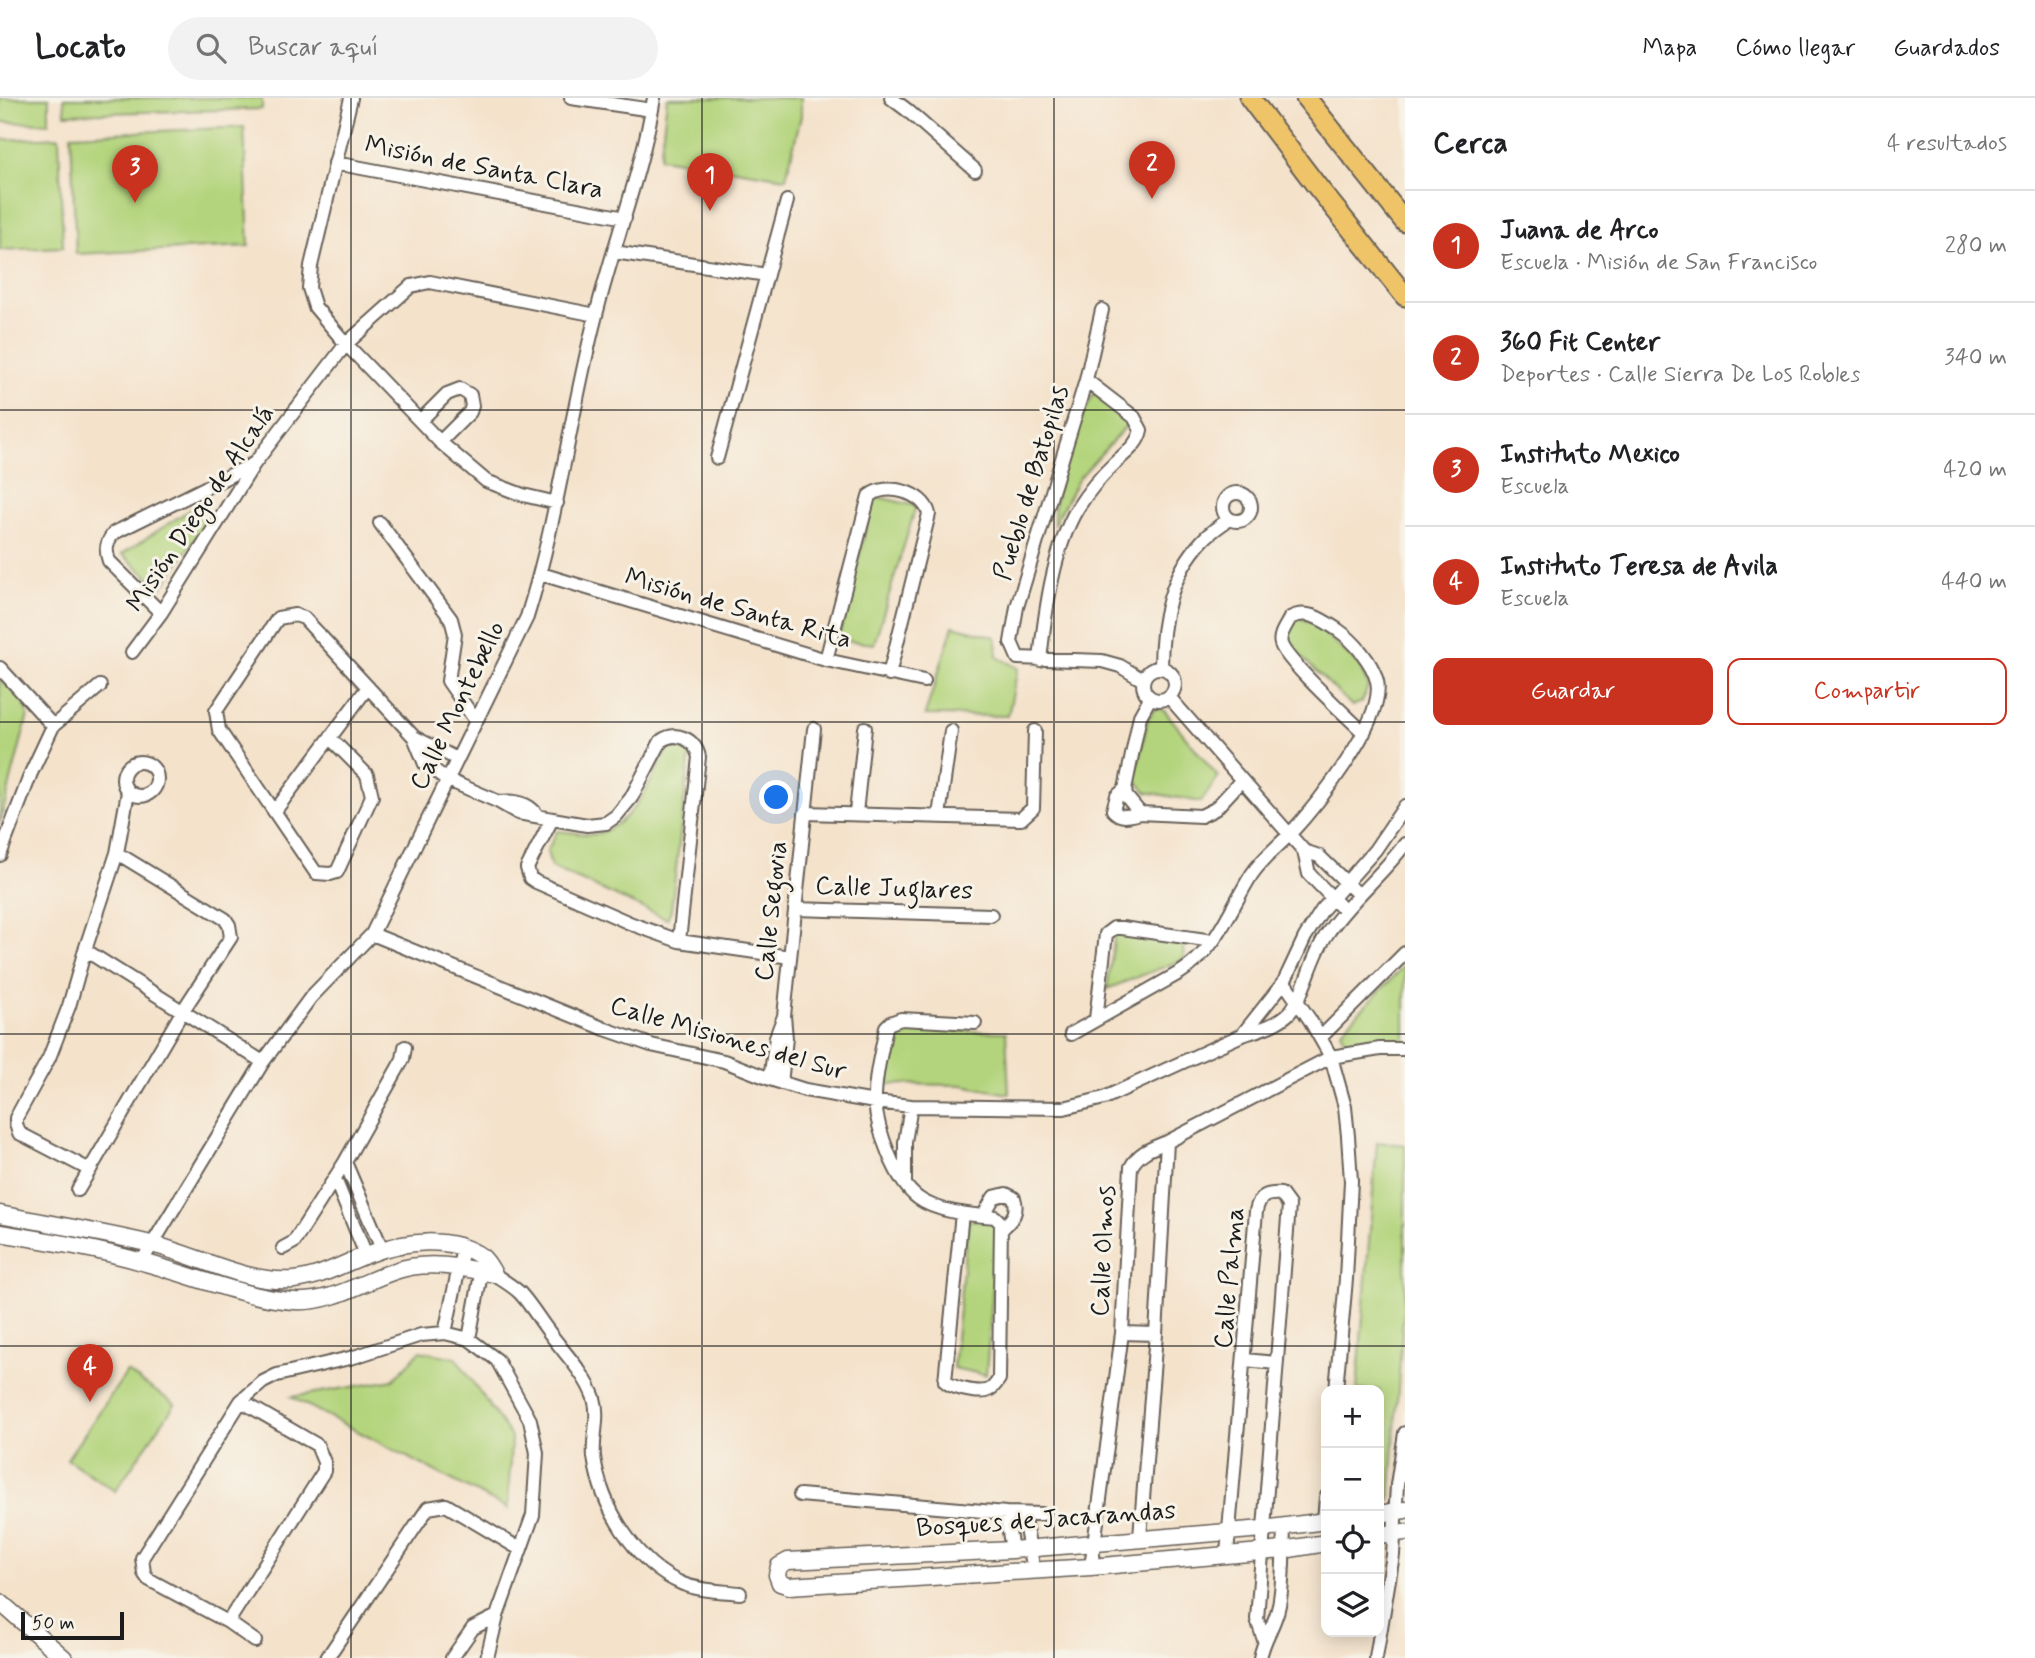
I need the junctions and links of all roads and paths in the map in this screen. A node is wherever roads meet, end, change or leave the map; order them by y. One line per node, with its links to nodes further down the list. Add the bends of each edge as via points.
1 (351, 98): 7 (street)
2 (570, 98): 6 (street)
3 (891, 98): 8 (street)
4 (1250, 98): 14 (main road)
5 (1306, 98): 11 (main road)
6 (653, 104): 10 (street, Calle Montebello)
7 (335, 163): 10 (street, Misión de Santa Clara); 17 (street, via 309,288 315,307)
8 (975, 170)
9 (787, 201): 13 (street)
10 (625, 218): 12 (street, Calle Montebello)
11 (1405, 222)
12 (614, 252): 13 (street); 16 (street, Calle Montebello)
13 (767, 275): 21 (street)
14 (1405, 296)
15 (1102, 310): 18 (street)
16 (596, 315): 17 (street, Misión Diego de Alcalá, via 424,282 411,286); 23 (street, Calle Montebello)
17 (346, 344): 19 (street); 22 (street, Misión Diego de Alcalá)
18 (1087, 380): 26 (street, Pueblo de Batopilas); 27 (street, Pueblo de Batopilas, via 1133,417 1141,430 1136,443 1078,507)
19 (420, 421): 20 (street); 20 (street, via 451,390 470,395 470,412)
20 (440, 442): 23 (street, via 486,481)
21 (717, 458)
22 (254, 464): 29 (street, Misión Diego de Alcalá); 29 (street, via 110,538 109,561)
23 (557, 503): 28 (street, Calle Montebello)
24 (1229, 519): 33 (street, via 1204,539 1177,578 1161,635)
25 (380, 523): 42 (street, via 451,619 455,634 448,681)
26 (1037, 540): 27 (street); 32 (street, Pueblo de Batopilas, via 1011,642 1018,658)
27 (1060, 548): 32 (street, Pueblo de Batopilas)
28 (541, 574): 31 (street, Misión de Santa Rita); 42 (street, Calle Montebello, via 527,617)
29 (161, 613): 30 (street, Misión Diego de Alcalá)
30 (132, 652)
31 (826, 660): 35 (street, Misión de Santa Rita); 35 (street, via 867,500 884,489 918,496 929,514)
32 (1040, 660): 36 (street, via 1102,661)
33 (1161, 667): 36 (street, via 1148,671); 40 (street, via 1174,677 1175,688)
34 (0, 668): 43 (street)
35 (889, 675): 37 (street, Misión de Santa Rita)
36 (1143, 680): 41 (street, via 1143,690)
37 (924, 681)
38 (100, 686): 43 (street)
39 (368, 687): 49 (street); 50 (street); 57 (street, via 304,618 278,618 215,718)
40 (1169, 697): 41 (street); 53 (street)
41 (1150, 698): 54 (street, via 1140,716)
42 (476, 721): 51 (street, Calle Montebello)
43 (53, 726): 67 (street)
44 (866, 728): 59 (street)
45 (814, 729): 58 (street, Calle Segovia)
46 (951, 731): 61 (street)
47 (1035, 731): 61 (street, via 1033,808 1021,818)
48 (1364, 733): 48 (street, via 1377,682 1368,662 1340,631 1311,614 1290,618 1280,638 1282,646); 63 (street)
49 (414, 737): 51 (street); 52 (street, via 425,764)
50 (330, 738): 57 (street); 57 (street, via 367,775 372,789 337,872 316,873)
51 (457, 759): 52 (street, Calle Montebello)
52 (448, 780): 62 (street, via 499,802 513,800); 74 (street, Calle Montebello)
53 (1241, 782): 60 (street, via 1215,809 1201,816); 63 (street)
54 (1125, 789): 60 (street); 60 (street, via 1113,810 1124,816)
55 (128, 792): 66 (street)
56 (1405, 806): 68 (street, Calle Misiones del Sur)
57 (275, 811)
58 (806, 813): 59 (street); 71 (street, Calle Segovia)
59 (856, 813): 61 (street)
60 (1140, 813)
61 (939, 816)
62 (551, 821): 75 (street, via 528,862 528,873 536,882); 75 (street, via 606,823 631,798 661,741 667,737 690,741 699,757)
63 (1289, 835): 65 (street); 76 (street, via 1252,875)
64 (1405, 844): 69 (street)
65 (1304, 851): 68 (street, via 1319,856); 70 (street, via 1309,874)
66 (117, 853): 77 (street); 82 (street, via 229,925 231,937)
67 (0, 855)
68 (1346, 882): 69 (street); 70 (street, Calle Misiones del Sur)
69 (1360, 895): 72 (street)
70 (1332, 898): 72 (street); 80 (street, Calle Misiones del Sur, via 1305,937)
71 (795, 909): 73 (street, Calle Juglares); 79 (street, Calle Segovia)
72 (1345, 911): 81 (street, via 1313,958)
73 (991, 915)
74 (372, 934): 91 (street, Calle Montebello, via 312,997); 92 (street, Calle Misiones del Sur, via 605,1029 651,1045 724,1061)
75 (680, 941): 79 (street)
76 (1213, 941): 83 (street, via 1193,965); 83 (street, via 1109,930)
77 (85, 950): 82 (street); 99 (street, via 58,1039 16,1125 19,1133)
78 (1405, 953): 87 (street)
79 (790, 957): 92 (street, Calle Segovia, via 784,1016 787,1030)
80 (1284, 982): 81 (street); 86 (street, Calle Misiones del Sur)
81 (1297, 1001): 86 (street, Calle Misiones del Sur, via 1277,1022); 87 (street)
82 (181, 1012): 91 (street); 99 (street)
83 (1096, 1019): 85 (street)
84 (975, 1023): 93 (street, via 901,1019 890,1023)
85 (1071, 1034)
86 (1242, 1035): 94 (street, Calle Misiones del Sur, via 1084,1104 1044,1108)
87 (1320, 1038): 90 (street)
88 (405, 1047): 98 (street, via 403,1059)
89 (1405, 1049): 90 (street)
90 (1331, 1057): 97 (street); 122 (street, via 1345,1107 1351,1181)
91 (263, 1062): 108 (street, Calle Montebello)
92 (776, 1081): 93 (street, Calle Misiones del Sur)
93 (875, 1102): 94 (street, Calle Misiones del Sur); 95 (street)
94 (911, 1106): 96 (street)
95 (885, 1141): 96 (street); 101 (street)
96 (905, 1142): 101 (street)
97 (1167, 1142): 117 (street, Calle Olmos, via 1144,1152 1131,1167); 118 (street)
98 (345, 1163): 100 (street); 111 (street)
99 (90, 1170): 102 (street)
100 (335, 1179): 109 (street, via 294,1242); 112 (street)
101 (905, 1184): 103 (street, via 920,1200)
102 (78, 1190)
103 (962, 1213): 105 (street); 106 (street, via 944,1375 951,1387 986,1391 999,1379)
104 (0, 1214): 108 (street)
105 (983, 1216): 106 (street, via 999,1219); 106 (street, via 994,1197 1006,1194 1014,1198 1014,1216)
106 (1002, 1229)
107 (0, 1233): 113 (street)
108 (152, 1244): 112 (street, via 250,1275 293,1280 322,1274); 113 (street, Calle Montebello)
109 (283, 1248)
110 (463, 1248): 111 (street, via 426,1243); 114 (street); 115 (street)
111 (382, 1249): 112 (street)
112 (366, 1255)
113 (142, 1261): 114 (street, via 265,1297 294,1301 332,1298 396,1270)
114 (460, 1266): 115 (street); 116 (street)
115 (486, 1268): 119 (street); 148 (street, via 519,1293 586,1381 595,1401 597,1473 625,1533 665,1575 708,1591)
116 (445, 1333): 119 (street); 123 (street, via 421,1335 277,1375)
117 (1122, 1333): 118 (street); 136 (street, Calle Olmos)
118 (1156, 1334): 135 (street)
119 (469, 1339): 139 (street, via 497,1360 530,1420 537,1454 533,1516)
120 (1245, 1360): 121 (street); 121 (street, Calle Palma, via 1256,1211 1260,1198 1271,1193 1284,1196 1289,1205); 133 (street, Calle Palma)
121 (1276, 1363): 132 (street, Calle Palma)
122 (1336, 1385)
123 (241, 1401): 151 (street, via 317,1445 324,1471); 151 (street, via 142,1558 148,1579)
124 (1405, 1433): 126 (street)
125 (800, 1495): 127 (street)
126 (1400, 1511): 134 (street)
127 (1006, 1513): 128 (street); 140 (street)
128 (1023, 1514): 129 (street); 138 (street)
129 (1042, 1514)
130 (1321, 1521): 131 (street, Bosques de Jacarandas)
131 (1284, 1526): 132 (street, Bosques de Jacarandas); 141 (street)
132 (1263, 1529): 133 (street, Bosques de Jacarandas); 142 (street, Calle Palma)
133 (1229, 1531): 135 (street, Bosques de Jacarandas); 143 (street, Calle Palma)
134 (1393, 1534): 159 (street)
135 (1140, 1537): 136 (street, Bosques de Jacarandas)
136 (1093, 1542): 138 (street, Bosques de Jacarandas); 145 (street, Calle Olmos)
137 (1321, 1544): 141 (street)
138 (1030, 1547): 140 (street, Bosques de Jacarandas); 146 (street)
139 (520, 1549): 150 (street); 155 (street, via 446,1505 428,1508)
140 (1012, 1550): 144 (street, Bosques de Jacarandas)
141 (1283, 1550): 142 (street); 152 (street, via 1280,1604)
142 (1262, 1551): 143 (street); 152 (street, Calle Palma, via 1257,1619)
143 (1227, 1554): 145 (street)
144 (918, 1555): 147 (street); 147 (street, Bosques de Jacarandas, via 788,1562 779,1566 776,1575 780,1583 789,1586)
145 (1091, 1567): 146 (street)
146 (1034, 1570): 147 (street)
147 (919, 1577)
148 (740, 1592)
149 (0, 1602): 154 (street)
150 (497, 1616): 156 (street, via 473,1628); 157 (street)
151 (228, 1622): 153 (street)
152 (1264, 1640): 158 (street)
153 (255, 1641)
154 (64, 1658)
155 (327, 1658)
156 (452, 1658)
157 (486, 1658)
158 (1260, 1658)
159 (1376, 1658)

